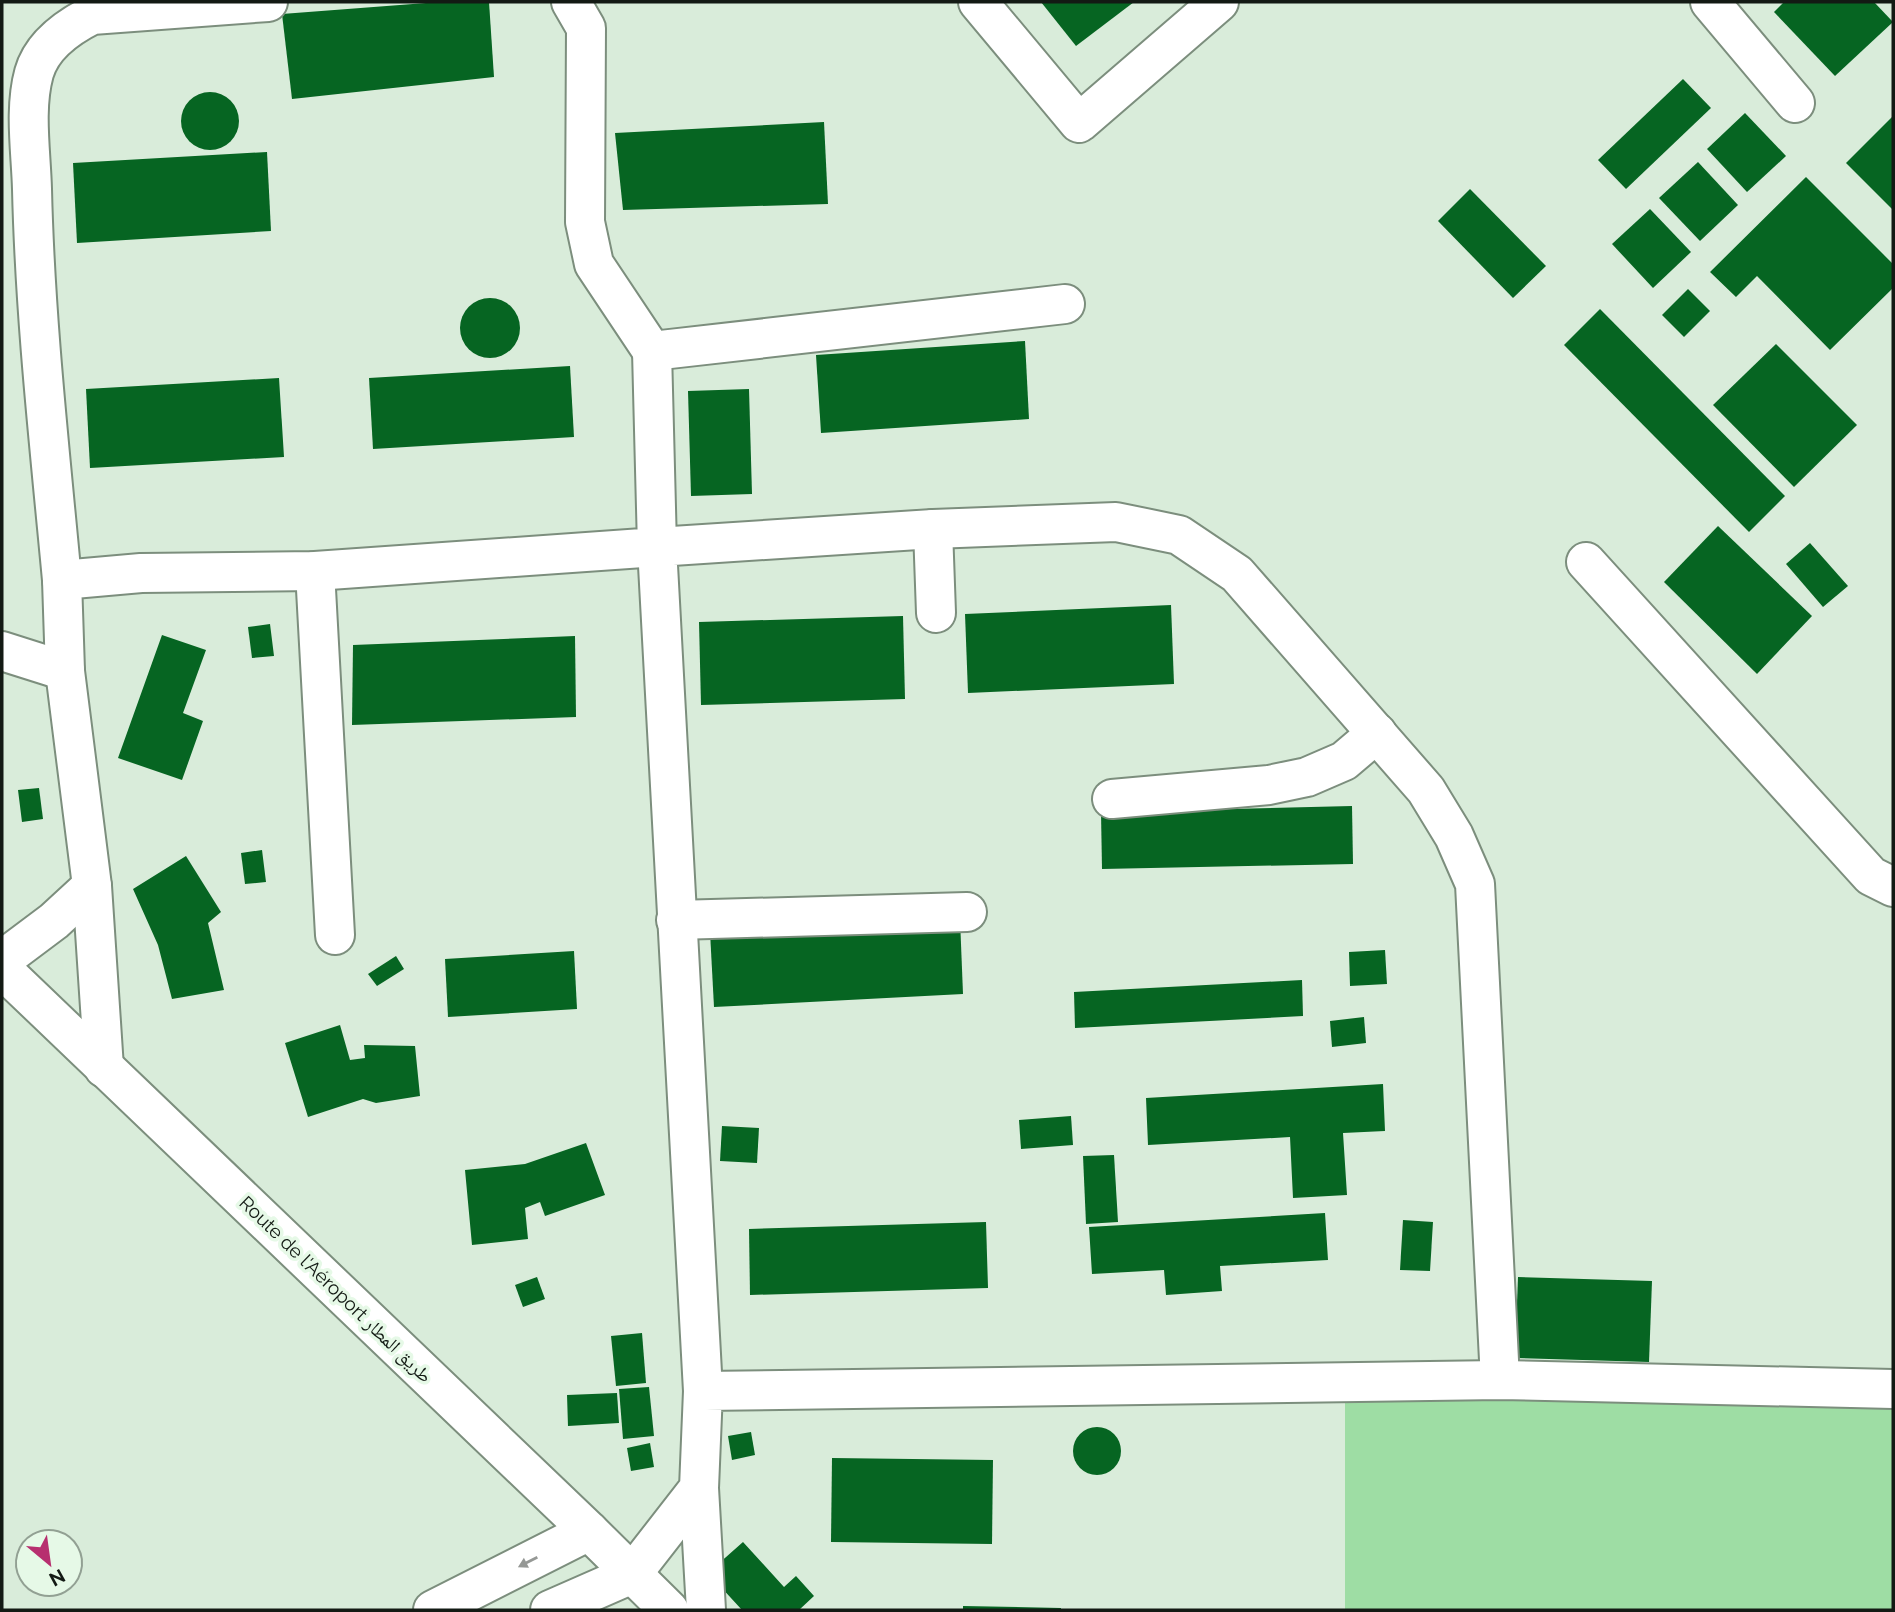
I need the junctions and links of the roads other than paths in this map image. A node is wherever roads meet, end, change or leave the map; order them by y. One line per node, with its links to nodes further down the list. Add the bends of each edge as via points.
1 (268, 2): 13 (main road, via 92,15 67,28 35,70 29,97 33,223)
2 (571, 2): 8 (main road, via 586,28 585,222 594,264)
3 (978, 2): 4 (main road, via 1079,123)
4 (1219, 2)
5 (1710, 2): 6 (main road)
6 (1795, 103)
7 (1065, 304): 8 (main road)
8 (652, 351): 10 (main road)
9 (933, 529): 10 (main road); 14 (main road); 17 (main road, via 1116,522 1179,535 1237,574)
10 (657, 547): 12 (main road); 22 (main road)
11 (1586, 562): 20 (main road, via 1871,876)
12 (315, 571): 13 (main road, via 141,573); 23 (main road)
13 (61, 580): 16 (main road)
14 (936, 613)
15 (2, 651): 16 (main road)
16 (65, 671): 19 (main road)
17 (1377, 733): 18 (main road, via 1344,761 1307,777 1269,785); 27 (main road, via 1426,790 1454,836 1475,884)
18 (1112, 799)
19 (92, 886): 24 (main road); 26 (main road)
20 (1893, 887)
21 (967, 912): 22 (main road)
22 (676, 920): 29 (main road)
23 (335, 936)
24 (2, 960)
25 (2, 969): 26 (main road, Route de l'Aéroport طريق المطار)
26 (104, 1068): 31 (main road, Route de l'Aéroport طريق المطار)
27 (1500, 1380): 28 (main road); 29 (main road)
28 (1893, 1389)
29 (703, 1391): 30 (main road)
30 (699, 1488): 32 (main road); 36 (main road)
31 (589, 1531): 32 (main road, Route de l'Aéroport طريق المطار); 33 (main road, one-way to 33)
32 (632, 1574): 34 (main road); 35 (main road, Route de l'Aéroport طريق المطار)
33 (433, 1610)
34 (550, 1610)
35 (669, 1610)
36 (706, 1610)

